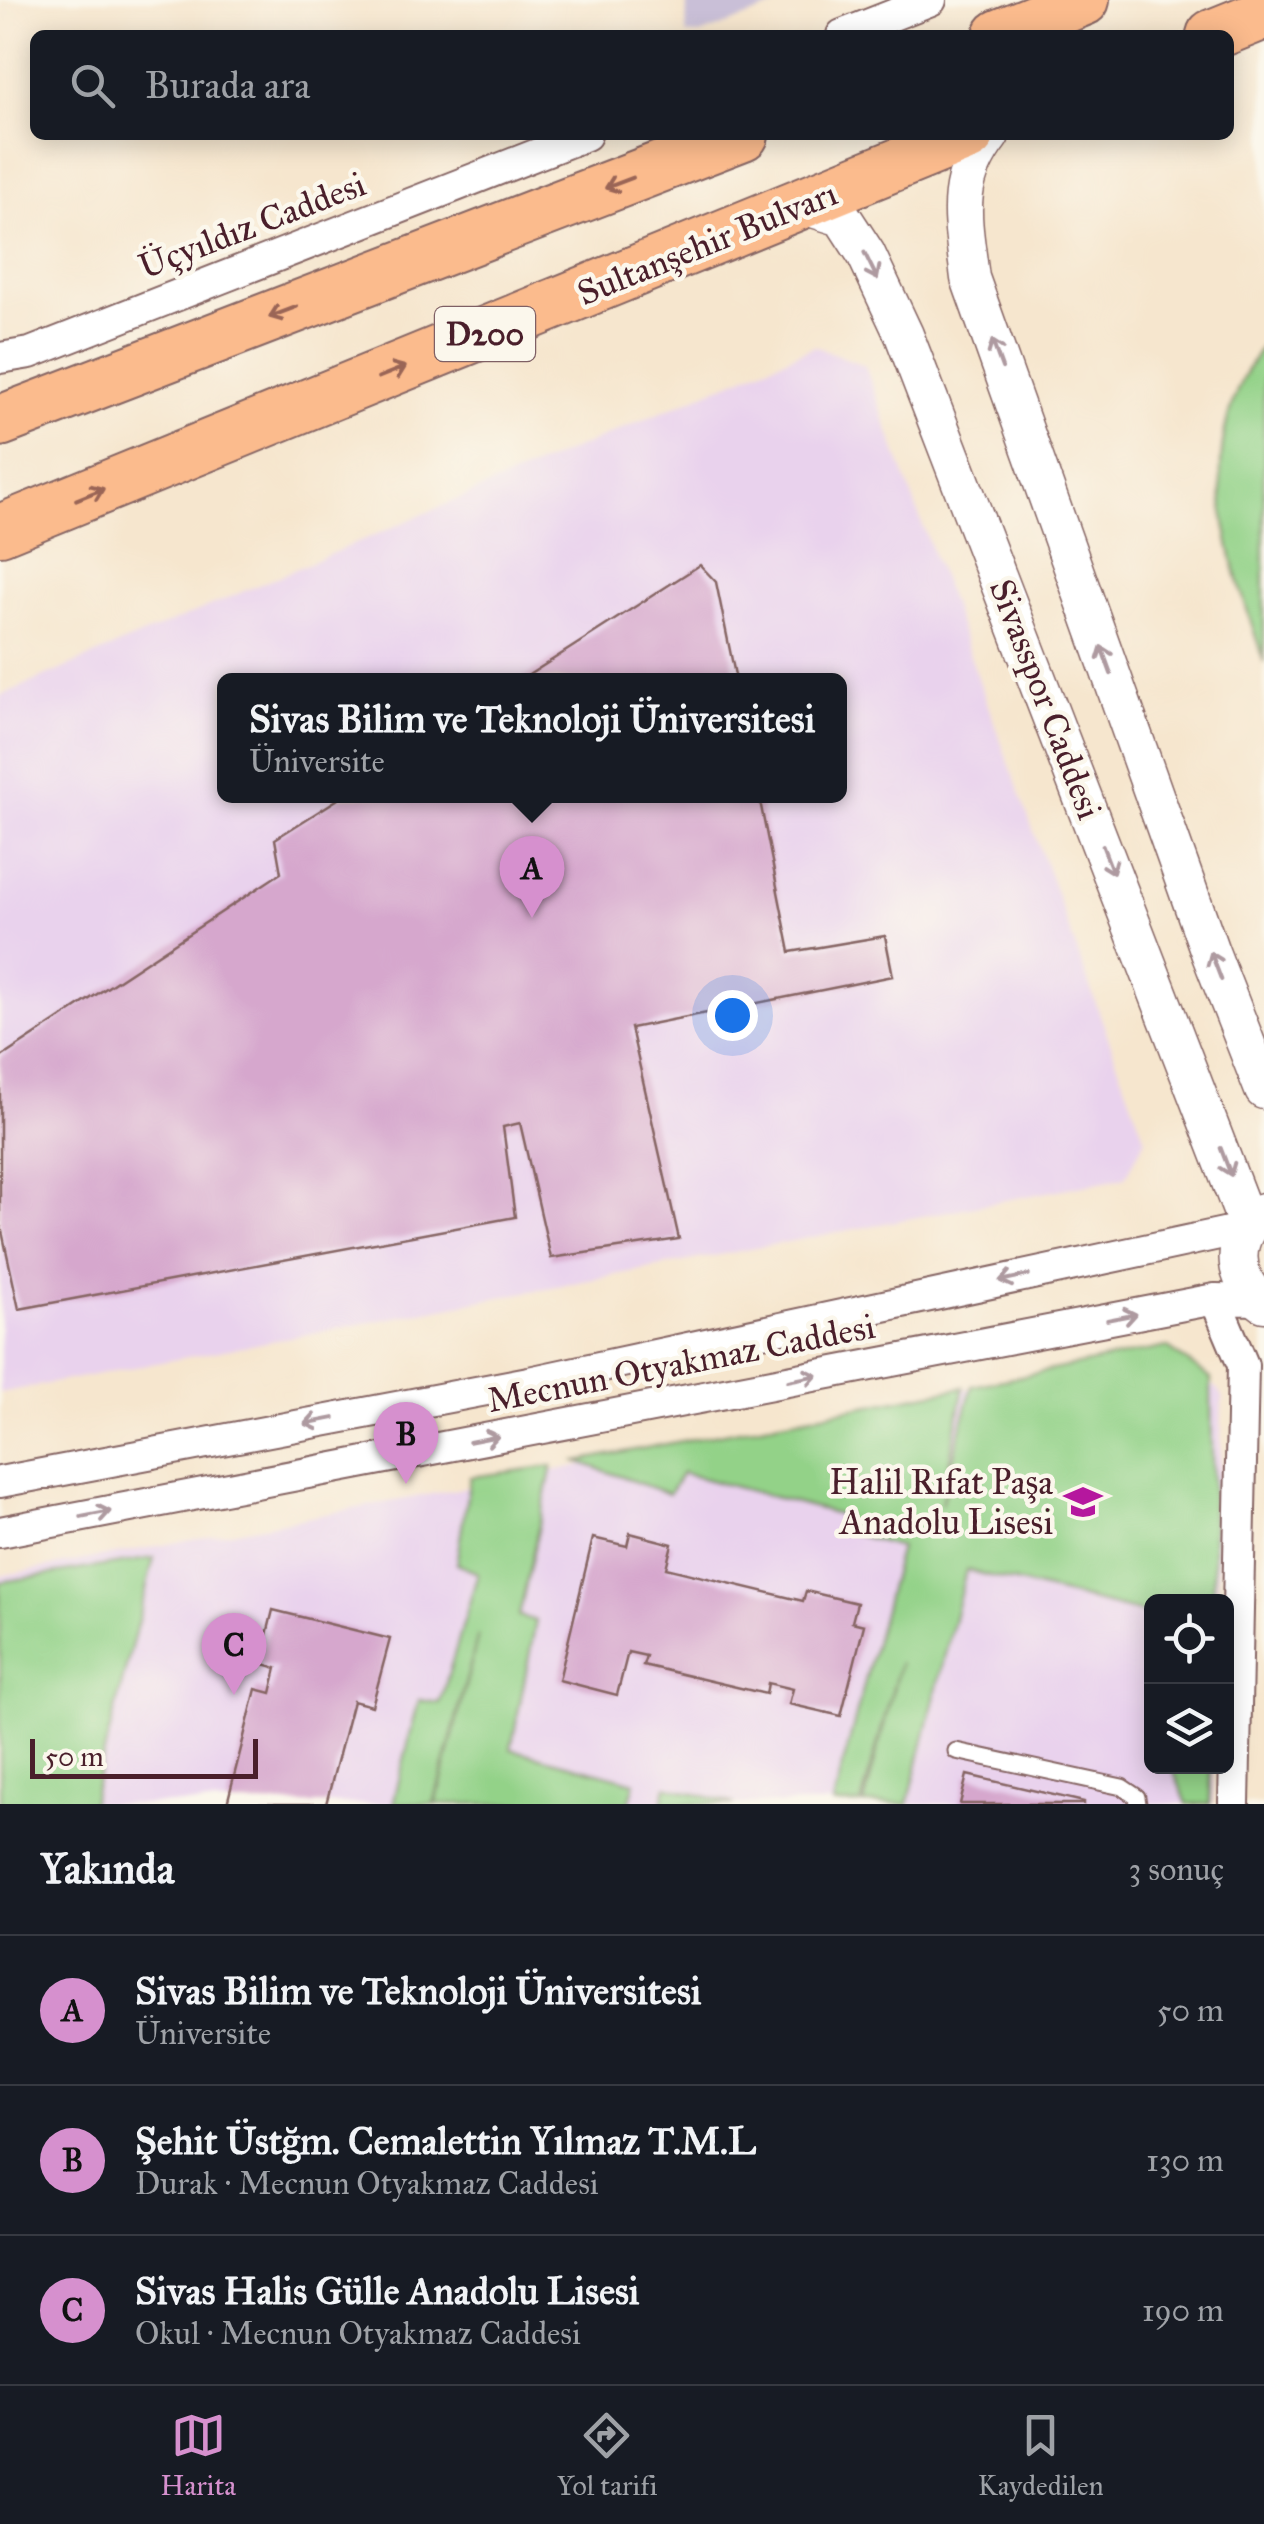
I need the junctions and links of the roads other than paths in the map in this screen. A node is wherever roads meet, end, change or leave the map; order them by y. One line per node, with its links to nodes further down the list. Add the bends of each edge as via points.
1 (931, 0): 4 (street)
2 (1084, 0): 5 (highway)
3 (1264, 14): 6 (highway)
4 (855, 30)
5 (1012, 30)
6 (1224, 30)
7 (573, 140): 12 (street, Üçyıldız Caddesi, via 30,352)
8 (730, 140): 13 (highway, D200, one-way to 13)
9 (957, 140): 11 (highway, Sultanşehir Bulvarı / D200)
10 (986, 140): 15 (street, Sivasspor Caddesi, one-way to 10, via 970,278 961,206 970,162)
11 (803, 205): 14 (highway, Sultanşehir Bulvarı / D200, one-way to 11); 16 (street, Sivasspor Caddesi, one-way to 16, via 842,217 904,336)
12 (0, 358)
13 (0, 422)
14 (0, 530)
15 (1264, 1090)
16 (1253, 1222): 18 (street, via 1239,1244 1240,1273); 19 (street, Mecnun Otyakmaz Caddesi, one-way to 19, via 529,1382)
17 (1214, 1299): 18 (street, Mecnun Otyakmaz Caddesi); 20 (street, Mecnun Otyakmaz Caddesi, one-way to 17); 23 (street, via 1242,1365)
18 (1262, 1302)
19 (0, 1482)
20 (0, 1532)
21 (956, 1751): 22 (lane, via 1122,1788)
22 (1138, 1804)
23 (1234, 1804)

